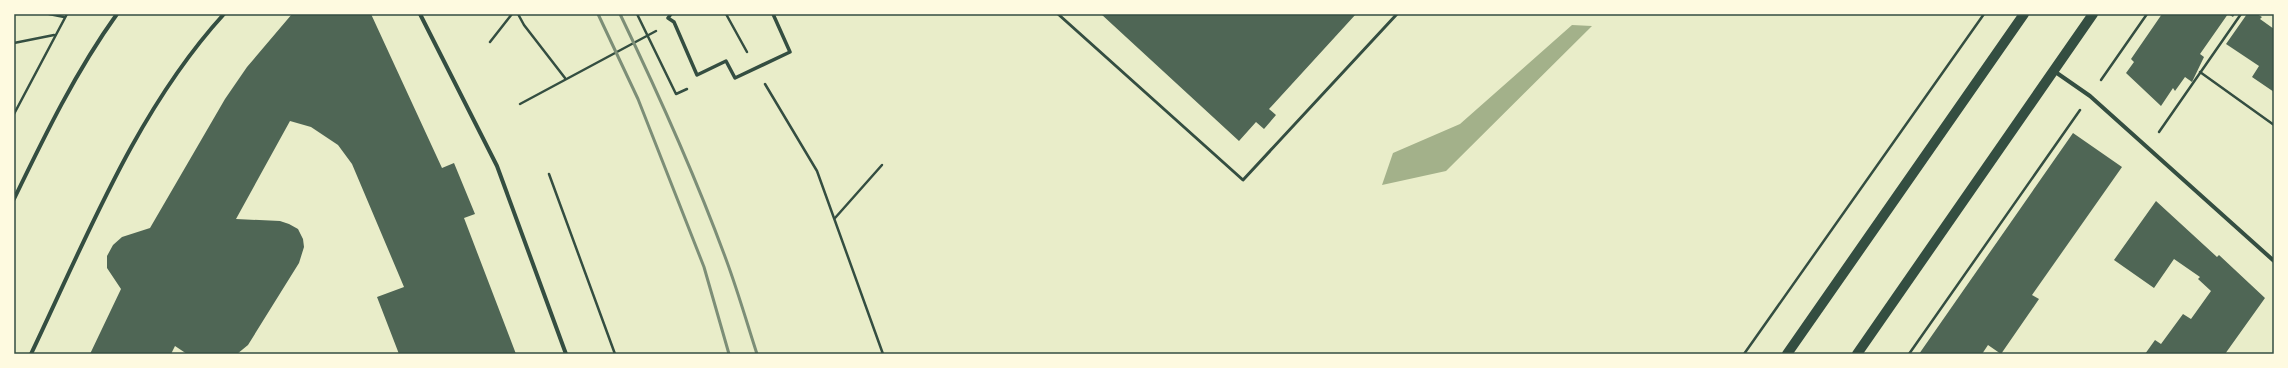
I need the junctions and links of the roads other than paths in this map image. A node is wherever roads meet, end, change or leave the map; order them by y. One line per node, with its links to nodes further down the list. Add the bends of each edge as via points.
1 (117, 14): 11 (street, via 90,53 46,132)
2 (224, 14): 13 (street, via 169,83 134,143)
3 (420, 14): 14 (street, via 497,166)
4 (671, 14): 5 (street, via 668,18 674,22 697,75 726,61 735,78 790,52)
5 (773, 14)
6 (1058, 14): 7 (lane, via 1243,180)
7 (1397, 14)
8 (2024, 14): 15 (main road)
9 (2093, 14): 10 (main road)
10 (2054, 70): 12 (street, via 2090,96); 16 (main road)
11 (14, 198)
12 (2274, 261)
13 (31, 354)
14 (566, 354)
15 (1787, 354)
16 (1857, 354)

